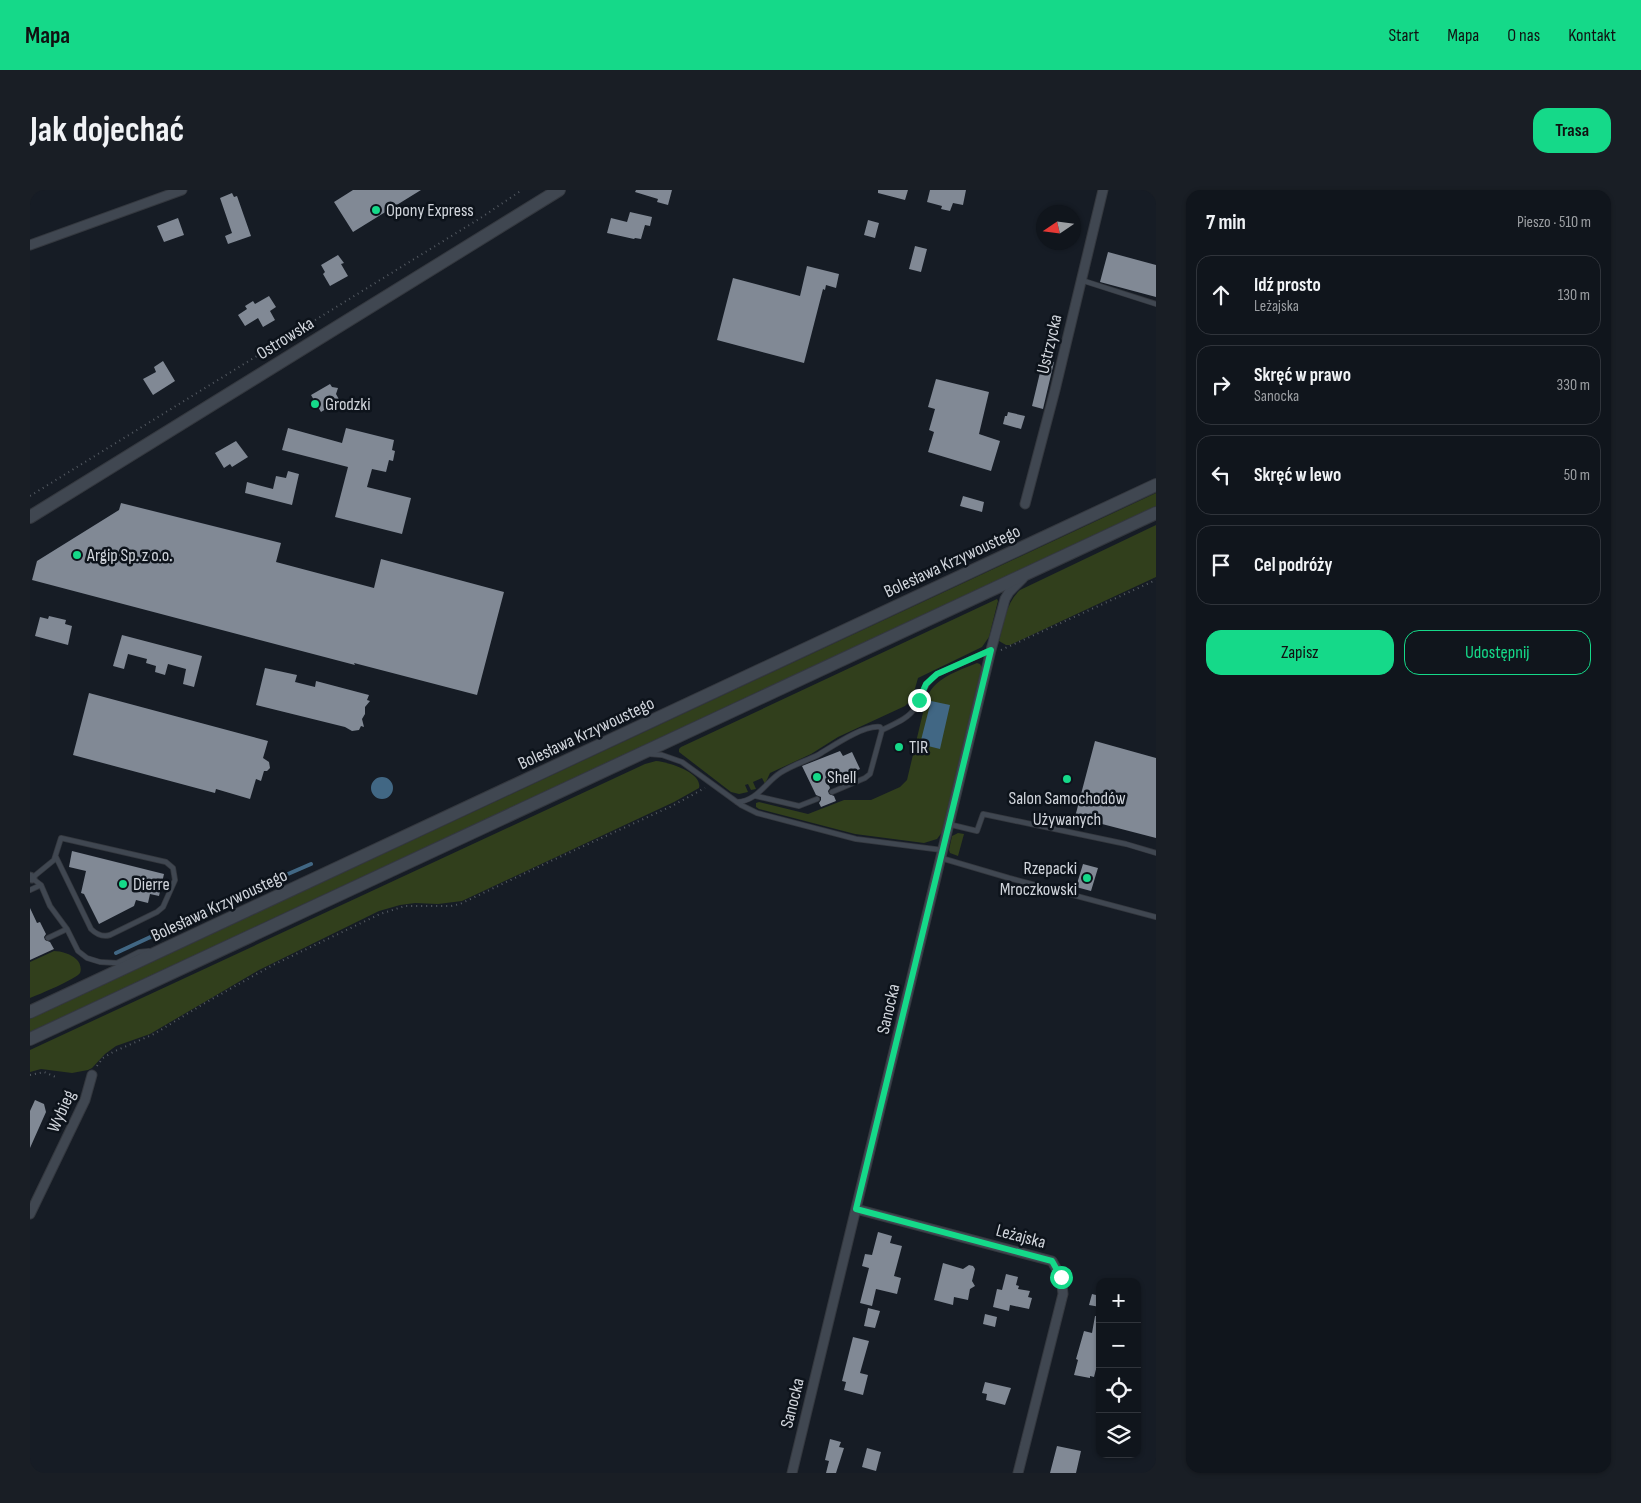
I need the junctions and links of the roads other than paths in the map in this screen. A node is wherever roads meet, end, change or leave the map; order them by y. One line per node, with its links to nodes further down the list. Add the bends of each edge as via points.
1 (182, 190): 4 (street)
2 (559, 190): 10 (main road, Ostrowska)
3 (1102, 190): 5 (street, Ustrzycka)
4 (30, 245)
5 (1081, 280): 6 (lane); 8 (street, Ustrzycka)
6 (1156, 304)
7 (1156, 485): 29 (main road, Bolesława Krzywoustego)
8 (1025, 504)
9 (1156, 513): 11 (main road)
10 (30, 517)
11 (1038, 568): 12 (street, Sanocka, via 1007,596); 14 (main road)
12 (991, 650): 13 (lane, via 934,677 926,684 912,712); 19 (street, Sanocka)
13 (882, 730): 15 (lane, via 870,774); 16 (lane, via 874,726 842,740 784,771)
14 (638, 755): 18 (lane, via 658,754 678,760); 31 (main road)
15 (832, 792)
16 (756, 796): 17 (lane, via 799,806); 18 (lane)
17 (817, 798)
18 (735, 802): 21 (lane, via 757,813 856,839)
19 (948, 824): 20 (lane, via 977,831 984,814); 21 (street, Sanocka)
20 (1156, 853)
21 (942, 854): 26 (lane, via 1009,878); 33 (street, Sanocka)
22 (56, 857): 22 (lane, via 61,838 166,862 173,868 175,880 157,912 102,936 91,929); 23 (lane)
23 (31, 877): 24 (lane)
24 (41, 885): 25 (lane); 27 (lane, via 50,906)
25 (30, 890)
26 (1156, 916)
27 (67, 929): 28 (lane); 29 (lane, via 78,951 90,960 117,963 139,952)
28 (48, 938)
29 (162, 950): 30 (main road, Bolesława Krzywoustego)
30 (30, 1012)
31 (30, 1039)
32 (92, 1074): 34 (street, Wybieg, via 85,1100)
33 (856, 1209): 35 (street, Sanocka); 36 (street, Leżajska, via 1052,1261 1061,1277 1063,1294)
34 (30, 1214)
35 (792, 1473)
36 (1018, 1473)

